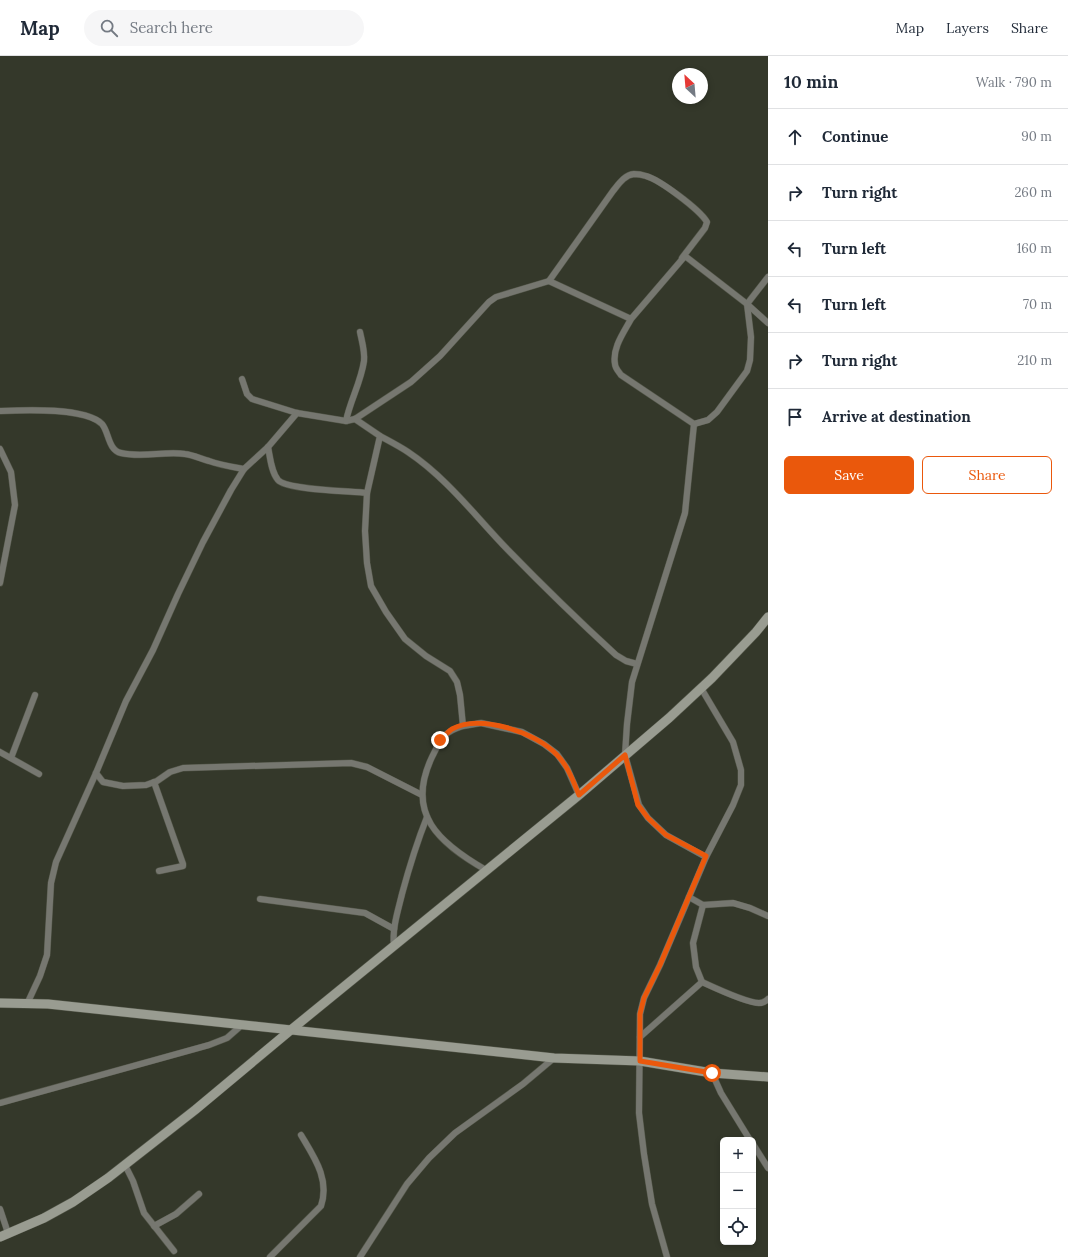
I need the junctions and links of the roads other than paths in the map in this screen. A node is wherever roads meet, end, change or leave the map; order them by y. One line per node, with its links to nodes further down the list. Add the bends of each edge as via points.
1 (682, 258): 3 (street, via 705,228 703,216 655,180 645,175 632,174 623,179 613,191); 4 (street, via 685,256); 5 (street)
2 (768, 277): 4 (street)
3 (549, 282): 5 (street); 11 (street, via 496,297 440,356 411,382)
4 (747, 304): 6 (street); 13 (street, via 751,337 747,371 717,412 708,420)
5 (631, 319): 13 (street, via 618,342 615,365 621,375)
6 (768, 323)
7 (360, 332): 12 (street, via 364,359)
8 (242, 379): 10 (street, via 247,394 252,399)
9 (0, 410): 17 (street, via 68,412 96,420 103,425 114,450 120,453 185,454)
10 (297, 413): 12 (street); 15 (street)
11 (355, 419): 12 (street); 14 (street)
12 (346, 421)
13 (694, 424): 21 (street, via 685,513)
14 (380, 436): 18 (street); 21 (street, via 409,453 430,470 553,596 616,655)
15 (268, 447): 17 (street); 18 (street, via 278,481 308,488)
16 (0, 449): 19 (street, via 12,472 15,505)
17 (244, 469): 28 (street, via 178,594 126,701)
18 (367, 493): 24 (street, via 365,531 371,586 405,639 450,671 457,682)
19 (0, 583)
20 (768, 617): 22 (street)
21 (637, 664): 26 (street, via 632,682)
22 (701, 688): 26 (street); 34 (street, via 733,742 741,770 741,785)
23 (35, 695): 27 (street)
24 (463, 726): 31 (street, via 452,729 440,740 427,767); 32 (street, via 480,723 499,726 522,732 544,744 557,754 568,768)
25 (0, 752): 27 (street)
26 (625, 755): 32 (street); 34 (street, via 638,805 648,818 666,835)
27 (11, 758): 29 (street)
28 (96, 773): 30 (street, via 103,782 123,786); 46 (street, via 56,862 51,883 47,955)
29 (39, 774)
30 (154, 782): 31 (street, via 170,772 183,768 351,763 367,767); 36 (street, via 183,864)
31 (422, 795): 33 (street)
32 (579, 795): 35 (street)
33 (427, 817): 35 (street, via 444,842); 41 (street, via 415,847)
34 (706, 856): 37 (street)
35 (486, 870): 42 (street)
36 (159, 871)
37 (689, 897): 39 (street); 49 (street, via 644,998 640,1014)
38 (260, 899): 41 (street, via 365,913)
39 (703, 905): 40 (street, via 733,903); 43 (street, via 693,943 696,967)
40 (768, 915)
41 (394, 928): 42 (street)
42 (394, 946): 48 (street)
43 (702, 982): 44 (street, via 758,1003); 49 (street)
44 (768, 999)
45 (0, 1003): 46 (street)
46 (27, 1004): 47 (street)
47 (243, 1024): 48 (street); 54 (street, via 227,1038 209,1046)
48 (292, 1029): 50 (street); 58 (street)
49 (640, 1037): 51 (street)
50 (554, 1058): 51 (street); 66 (street, via 523,1084 455,1133 429,1158 407,1184)
51 (640, 1061): 52 (street); 67 (street, via 639,1113 644,1154 652,1204)
52 (712, 1073): 53 (street); 56 (street)
53 (768, 1077)
54 (0, 1103)
55 (301, 1136): 65 (street, via 319,1165 324,1190 323,1199 321,1206)
56 (748, 1137)
57 (756, 1149): 59 (street)
58 (125, 1165): 62 (street, via 134,1181 144,1214); 63 (street, via 73,1202)
59 (768, 1168)
60 (199, 1194): 62 (street, via 176,1214)
61 (0, 1209): 63 (street)
62 (154, 1226): 64 (street)
63 (4, 1235)
64 (174, 1251)
65 (270, 1257)
66 (360, 1257)
67 (667, 1257)

